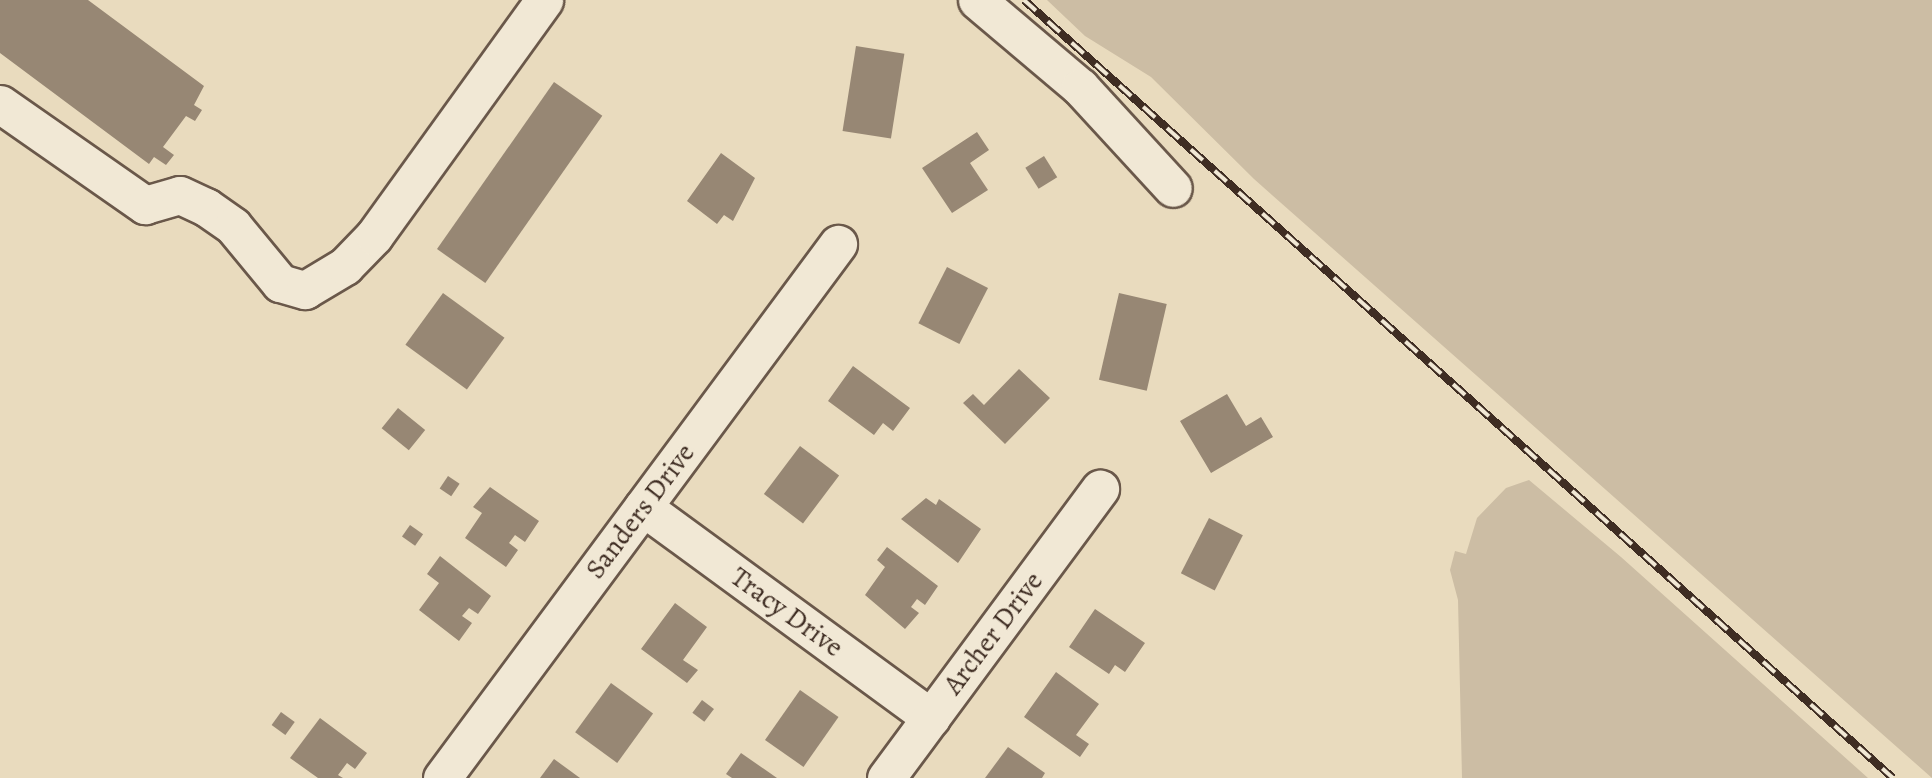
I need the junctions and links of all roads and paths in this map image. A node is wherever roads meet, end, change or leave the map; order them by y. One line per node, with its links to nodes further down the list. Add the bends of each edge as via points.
1 (544, 0): 3 (street, via 374,236 345,266 305,290 280,283 233,226 206,207 180,195 145,205)
2 (977, 0): 4 (street, via 1080,87)
3 (0, 104)
4 (1173, 188)
5 (838, 244): 7 (street, Sanders Drive)
6 (1100, 489): 8 (street, Archer Drive)
7 (643, 507): 8 (street, Tracy Drive); 9 (street, Sanders Drive)
8 (931, 718): 10 (street, Archer Drive)
9 (442, 778)
10 (886, 778)

